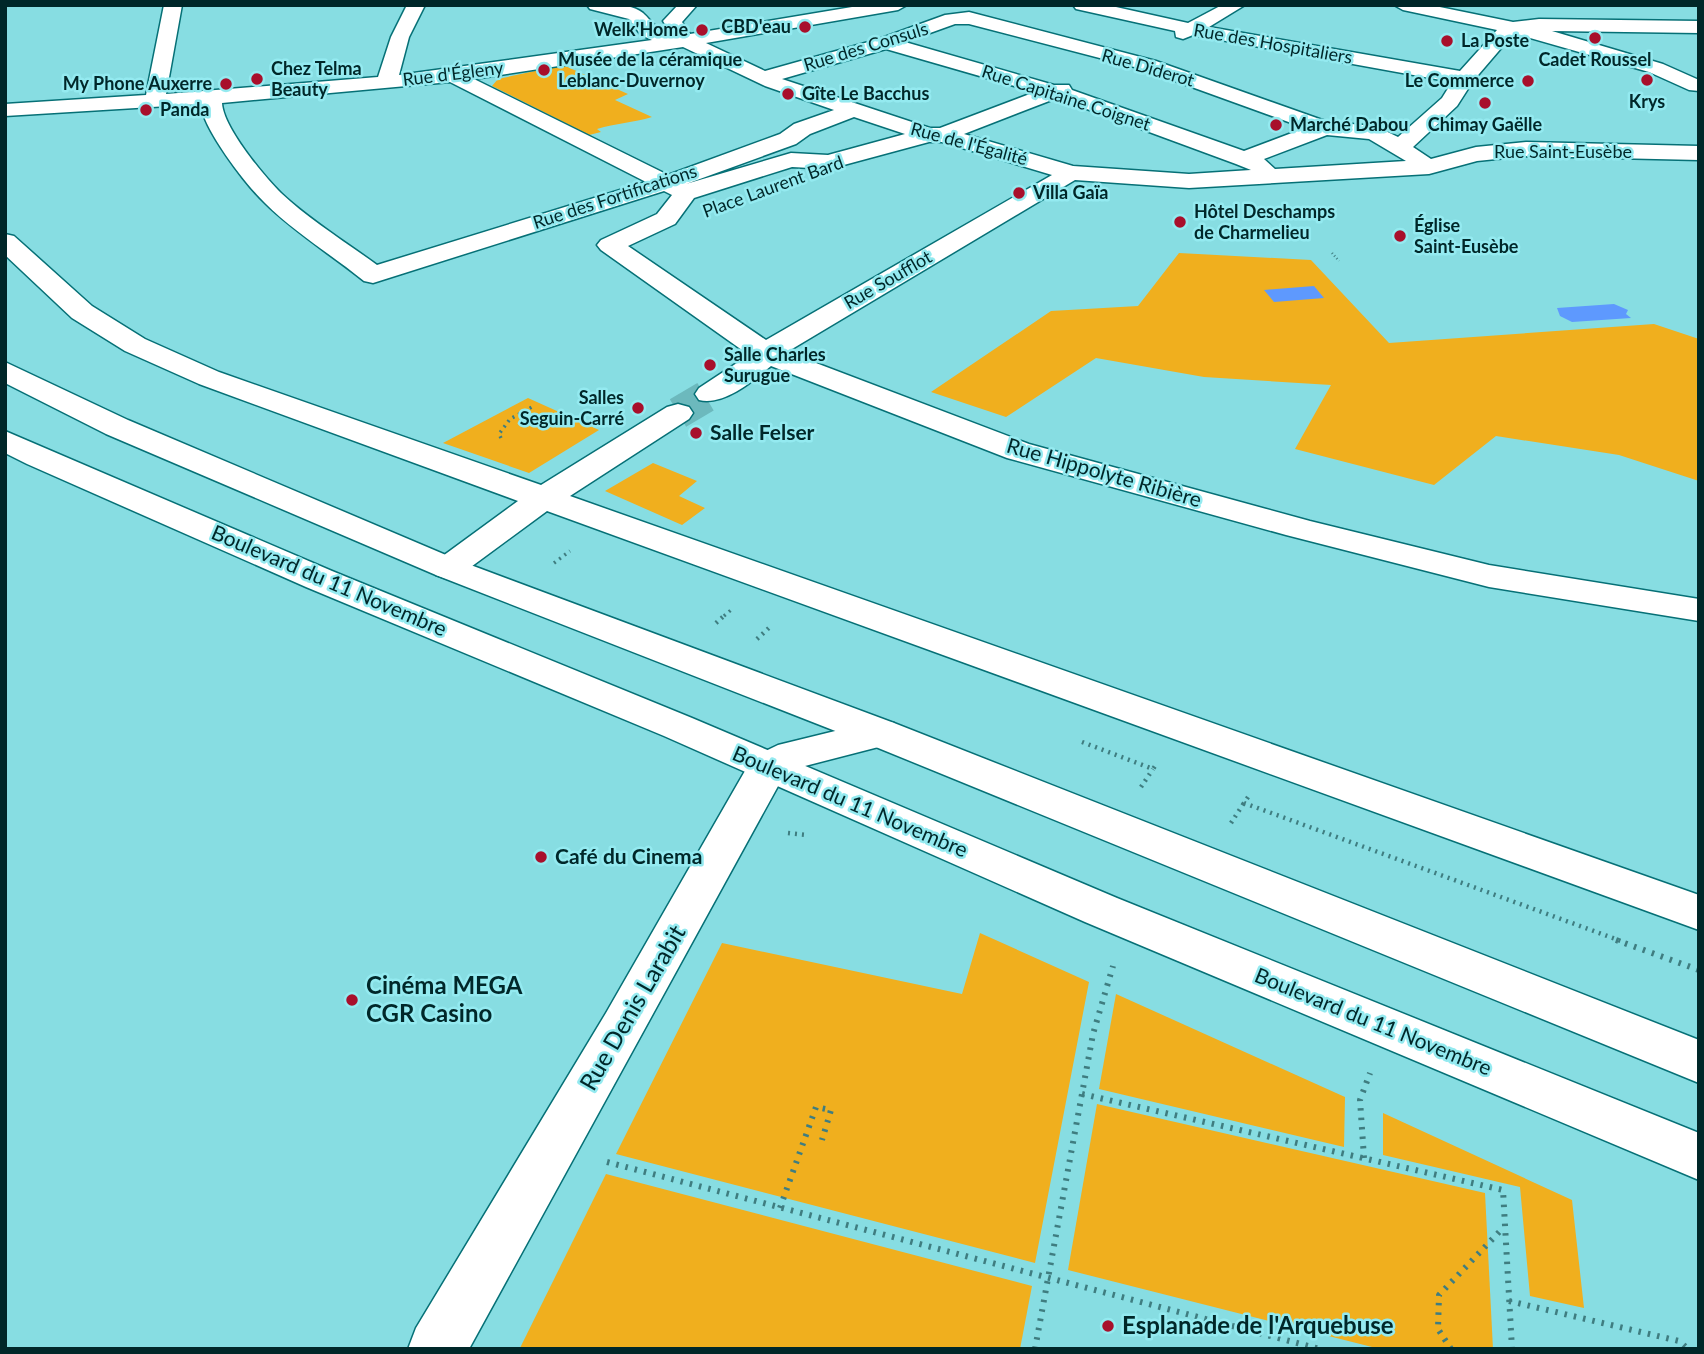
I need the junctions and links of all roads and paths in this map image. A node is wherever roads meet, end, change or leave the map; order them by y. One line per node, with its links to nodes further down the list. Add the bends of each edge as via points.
1 (173, 5): 30 (street)
2 (416, 5): 26 (street, via 400,37)
3 (596, 5): 18 (street, via 635,15 657,36)
4 (688, 5): 18 (street, via 672,21)
5 (898, 5): 10 (street, Rue d'Égleny)
6 (1082, 5): 17 (street, Rue des Hospitaliers)
7 (1236, 5): 17 (street)
8 (1403, 5): 16 (street)
9 (1691, 5): 12 (street)
10 (869, 7): 18 (street, Rue d'Égleny)
11 (1532, 8): 14 (street)
12 (1699, 15)
13 (969, 18): 19 (street, Rue des Consuls, via 952,19); 20 (street, Rue Diderot)
14 (1588, 26): 15 (street); 16 (street); 27 (street, via 1674,68)
15 (1699, 27)
16 (1513, 28): 24 (street, via 1502,34); 27 (street, via 1639,62)
17 (1189, 29): 20 (street); 24 (street, Rue des Hospitaliers)
18 (684, 40): 22 (street, Rue d'Égleny, via 526,69); 23 (street, Rue de l'Égalité)
19 (886, 43): 23 (street, Rue des Consuls); 28 (street, Rue Capitaine Coignet)
20 (1131, 61): 21 (street); 33 (street, Rue Diderot)
21 (1106, 71)
22 (453, 75): 26 (street, Rue d'Égleny); 45 (street)
23 (763, 78): 32 (street, Rue de l'Égalité)
24 (1465, 78): 37 (street, via 1450,102)
25 (1080, 81): 28 (street)
26 (387, 82): 29 (street, Rue d'Égleny)
27 (1697, 88)
28 (1055, 92): 35 (street); 39 (street, Rue Capitaine Coignet)
29 (211, 96): 30 (street, Rue d'Égleny); 46 (street, Rue des Fortifications, via 212,116 221,132 273,198 373,275)
30 (155, 100): 31 (street, Rue d'Égleny)
31 (5, 110)
32 (854, 110): 34 (street); 35 (street, Rue de l'Égalité)
33 (1325, 128): 36 (street); 37 (street, via 1375,133)
34 (794, 135): 40 (street, Place Laurent Bard); 45 (street, Place Laurent Bard)
35 (936, 135): 40 (street); 43 (street, Rue de l'Égalité)
36 (1296, 139): 39 (street); 42 (street)
37 (1399, 148): 41 (street)
38 (1699, 153): 41 (street, Rue Saint-Eusèbe, via 1526,149 1476,154)
39 (1244, 159): 44 (street, Rue Capitaine Coignet)
40 (837, 160): 45 (street, Place Laurent Bard, via 792,160); 49 (street, Place Laurent Bard, via 851,160 729,200 661,230)
41 (1429, 166): 42 (street, Rue Saint-Eusèbe)
42 (1332, 172): 44 (street, Rue de l'Égalité)
43 (1071, 173): 44 (street, Rue de l'Égalité, via 1189,181); 53 (street, Rue Soufflot)
44 (1269, 176)
45 (670, 185): 46 (street, Rue des Fortifications); 49 (street, Place Laurent Bard)
46 (601, 203): 49 (street)
47 (1319, 216): 48 (path)
48 (1303, 217)
49 (659, 223): 53 (street, Rue Hippolyte Ribière, via 610,245)
50 (5, 242): 58 (street, via 82,312 135,345 209,378)
51 (1332, 253): 52 (path)
52 (1339, 261)
53 (767, 354): 55 (street, Rue Soufflot); 62 (street, Rue Hippolyte Ribière, via 1018,451 1489,576)
54 (5, 371): 59 (street, via 117,427)
55 (710, 394)
56 (678, 413): 58 (street)
57 (5, 440): 60 (street, Boulevard du 11 Novembre)
58 (545, 497): 59 (street); 69 (street)
59 (448, 568): 60 (street); 66 (street)
60 (393, 607): 67 (street, Boulevard du 11 Novembre)
61 (732, 610): 64 (path, via 716,623)
62 (1699, 610)
63 (772, 625): 65 (path, via 757,639)
64 (726, 627)
65 (747, 635)
66 (880, 733): 67 (street, via 792,755); 72 (street)
67 (768, 767): 76 (street, Boulevard du 11 Novembre); 83 (street, Rue Denis Larabit)
68 (1508, 899): 71 (path)
69 (1699, 913)
70 (1118, 953): 73 (path, via 1100,1003)
71 (1699, 970)
72 (1699, 1062)
73 (1082, 1094): 77 (path); 81 (path)
74 (1360, 1100): 77 (path)
75 (822, 1140): 79 (path, via 831,1111 816,1107)
76 (1699, 1157)
77 (1364, 1158): 82 (path, via 1503,1189)
78 (611, 1164): 79 (path)
79 (780, 1208): 81 (path)
80 (1502, 1229): 86 (path, via 1439,1295 1438,1329)
81 (1048, 1278): 84 (path); 85 (path)
82 (1509, 1301): 87 (path); 88 (path, via 1679,1340)
83 (437, 1349)
84 (1035, 1349)
85 (1320, 1349)
86 (1451, 1349)
87 (1512, 1349)
88 (1688, 1349)

